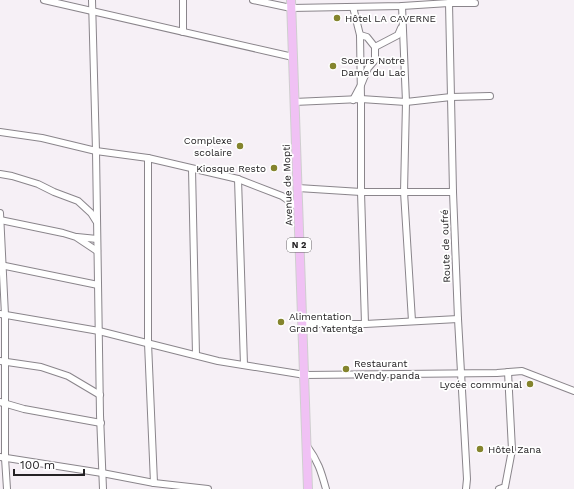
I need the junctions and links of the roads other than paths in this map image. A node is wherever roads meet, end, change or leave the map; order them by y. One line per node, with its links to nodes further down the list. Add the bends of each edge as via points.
1 (44, 0): 10 (street)
2 (92, 0): 10 (street)
3 (183, 0): 12 (street)
4 (253, 0): 7 (street)
5 (449, 3): 6 (street); 8 (street); 18 (street, Route de oufré)
6 (474, 3)
7 (291, 4): 9 (street); 15 (main road, Avenue de Mopti / N 2)
8 (402, 6): 9 (street); 11 (street)
9 (353, 7): 13 (street)
10 (92, 11): 12 (street); 24 (street)
11 (402, 24): 14 (street, via 398,35); 22 (street)
12 (183, 32): 15 (street)
13 (360, 35): 14 (street, via 367,37); 16 (street)
14 (375, 48): 16 (street, via 375,60 368,68)
15 (293, 57): 21 (main road, Avenue de Mopti / N 2)
16 (361, 85): 19 (street); 20 (street)
17 (490, 96): 18 (street)
18 (451, 97): 22 (street); 32 (street, Route de oufré)
19 (361, 99): 20 (street); 22 (street); 30 (street)
20 (353, 100): 21 (street)
21 (294, 102): 29 (main road, Avenue de Mopti / N 2)
22 (406, 102): 31 (street)
23 (0, 132): 24 (street, via 42,138)
24 (96, 151): 25 (street); 36 (street)
25 (148, 158): 26 (street); 48 (street)
26 (192, 169): 28 (street); 49 (street)
27 (0, 174): 36 (street, via 38,184 78,201 92,213)
28 (238, 179): 33 (street, via 282,196); 51 (street)
29 (298, 188): 30 (street); 33 (main road, Avenue de Mopti / N 2)
30 (361, 192): 31 (street); 46 (street)
31 (404, 192): 32 (street); 44 (street)
32 (453, 192): 43 (street, Route de oufré)
33 (298, 207): 45 (main road, Avenue de Mopti / N 2)
34 (0, 213): 35 (street)
35 (0, 220): 37 (street); 40 (street)
36 (97, 225): 38 (street)
37 (76, 237): 38 (street); 39 (street)
38 (97, 239): 39 (street)
39 (97, 251): 41 (street)
40 (1, 265): 41 (street); 42 (street)
41 (98, 285): 47 (street)
42 (3, 314): 47 (street); 50 (street)
43 (458, 319): 44 (street); 53 (street, Route de oufré)
44 (412, 321): 46 (street)
45 (303, 324): 46 (street); 54 (main road, Avenue de Mopti / N 2)
46 (365, 324)
47 (99, 331): 48 (street); 56 (street)
48 (148, 343): 49 (street); 62 (street)
49 (196, 355): 51 (street)
50 (2, 361): 56 (street, via 41,367 68,376); 57 (street)
51 (244, 365): 54 (street)
52 (508, 372): 53 (street); 55 (street, via 522,371); 69 (street, via 512,450 505,487)
53 (462, 373): 54 (street); 68 (street, Route de oufré, via 468,478)
54 (305, 375): 59 (main road, Avenue de Mopti / N 2)
55 (574, 391)
56 (100, 395): 58 (street)
57 (2, 402): 58 (street, via 24,409); 60 (street)
58 (100, 423): 61 (street)
59 (307, 446): 66 (main road, Avenue de Mopti / N 2); 67 (street, via 316,458)
60 (2, 458): 61 (street); 63 (street)
61 (102, 473): 62 (street); 64 (street)
62 (154, 483): 65 (street)
63 (7, 489)
64 (103, 489)
65 (208, 489)
66 (308, 489)
67 (326, 489)
68 (466, 489)
69 (499, 489)

